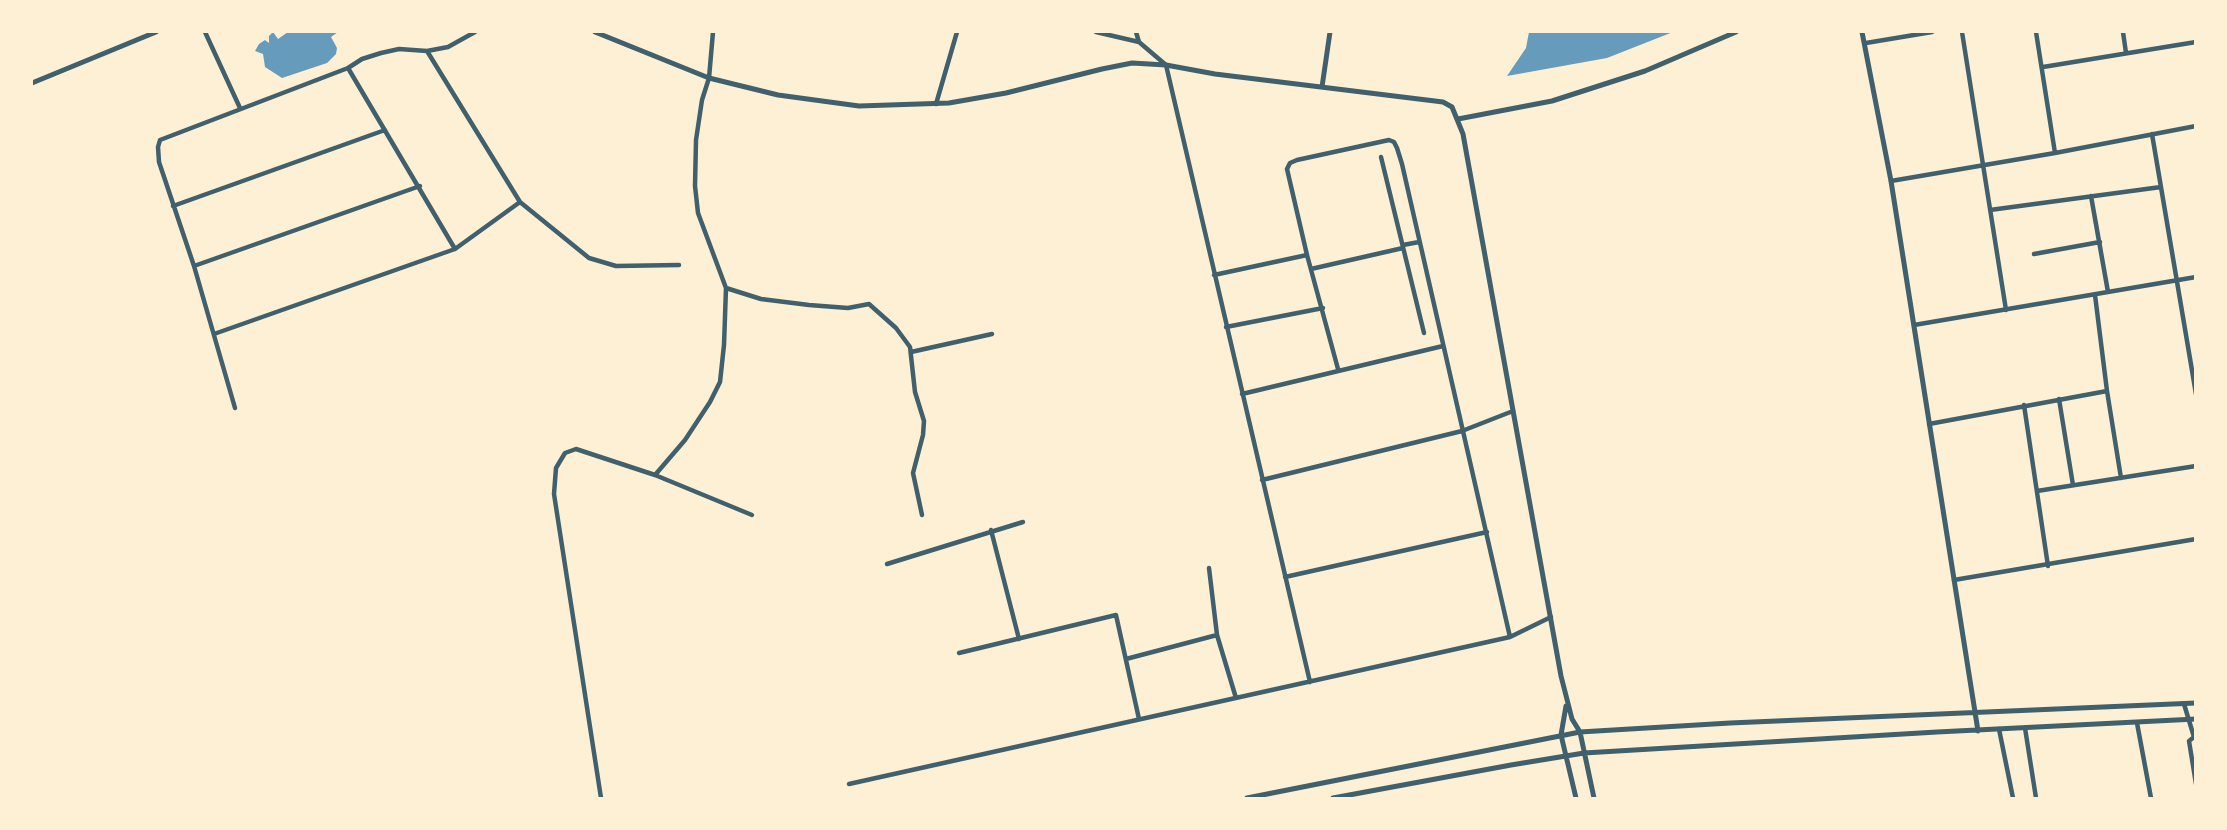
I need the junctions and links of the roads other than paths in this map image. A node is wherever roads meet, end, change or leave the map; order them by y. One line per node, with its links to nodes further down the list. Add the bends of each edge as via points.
1 (156, 32): 26 (street)
2 (205, 32): 29 (street)
3 (475, 32): 20 (street, via 448,47)
4 (596, 32): 25 (street)
5 (713, 32): 25 (street)
6 (957, 32): 28 (street)
7 (1096, 32): 17 (street)
8 (1136, 32): 17 (street)
9 (1330, 32): 27 (street)
10 (1736, 32): 30 (street, via 1645,71 1552,102)
11 (1862, 32): 19 (street)
12 (1932, 32): 16 (street)
13 (1962, 32): 36 (street)
14 (2036, 32): 23 (street)
15 (2123, 32): 21 (street)
16 (1912, 33): 19 (street)
17 (1139, 42): 22 (street)
18 (2196, 42): 21 (street)
19 (1866, 43): 37 (street)
20 (427, 51): 24 (street, via 381,52); 41 (street)
21 (2126, 53): 23 (street)
22 (1166, 65): 27 (street); 28 (street, via 1117,65 1006,93); 53 (street)
23 (2043, 67): 34 (street)
24 (348, 68): 29 (street); 32 (street)
25 (709, 78): 28 (street, via 833,104); 56 (street, via 696,140 695,186 698,213)
26 (32, 83)
27 (1322, 87): 30 (street, via 1443,102)
28 (936, 104)
29 (240, 108): 42 (street, via 160,140 159,162)
30 (1458, 119): 75 (street)
31 (2196, 126): 33 (street)
32 (386, 130): 38 (street); 42 (street)
33 (2152, 134): 34 (street); 39 (street)
34 (2056, 153): 36 (street)
35 (1381, 157): 46 (street)
36 (1982, 165): 37 (street); 43 (street)
37 (1891, 181): 61 (street)
38 (420, 186): 47 (street); 51 (street)
39 (2161, 187): 40 (street); 55 (street)
40 (2091, 196): 43 (street); 45 (street)
41 (520, 202): 47 (street); 50 (street, via 589,258 616,266)
42 (173, 206): 51 (street)
43 (1990, 210): 60 (street)
44 (1419, 242): 46 (street); 49 (street, via 1397,148 1394,142 1382,141 1290,163 1287,176); 66 (street)
45 (2100, 242): 48 (street); 57 (street)
46 (1403, 247): 52 (street); 63 (street)
47 (455, 249): 64 (street)
48 (2034, 254)
49 (1307, 255): 52 (street); 53 (street)
50 (679, 265)
51 (194, 266): 64 (street)
52 (1311, 269): 59 (street)
53 (1214, 275): 62 (street)
54 (2196, 277): 55 (street)
55 (2176, 281): 57 (street); 71 (street)
56 (726, 288): 67 (street, via 761,299 809,305 848,308 869,304 896,327); 79 (street, via 720,382 685,440)
57 (2108, 292): 58 (street)
58 (2095, 295): 60 (street); 69 (street)
59 (1323, 308): 62 (street); 68 (street)
60 (2006, 310): 61 (street)
61 (1914, 325): 76 (street)
62 (1226, 327): 70 (street)
63 (1424, 333)
64 (214, 334): 74 (street)
65 (992, 334): 67 (street)
66 (1443, 346): 68 (street); 77 (street)
67 (911, 352): 85 (street, via 924,421 913,473)
68 (1338, 369): 70 (street)
69 (2107, 391): 72 (street); 80 (street)
70 (1242, 394): 81 (street)
71 (2196, 394)
72 (2059, 399): 73 (street); 82 (street)
73 (2024, 405): 76 (street); 83 (street)
74 (235, 408)
75 (1513, 411): 77 (street); 95 (street)
76 (1929, 424): 94 (street)
77 (1462, 431): 81 (street); 88 (street)
78 (2196, 466): 80 (street)
79 (655, 475): 84 (street); 121 (street, via 576,449 565,453 556,468 554,494)
80 (2121, 478): 82 (street)
81 (1262, 480): 93 (street)
82 (2073, 485): 83 (street)
83 (2037, 491): 91 (street)
84 (752, 515)
85 (922, 515)
86 (1023, 522): 87 (street)
87 (991, 530): 90 (street); 98 (street)
88 (1487, 533): 93 (street); 97 (street)
89 (2196, 539): 91 (street)
90 (887, 564)
91 (2048, 566): 94 (street)
92 (1209, 568): 96 (street)
93 (1285, 577): 101 (street)
94 (1954, 580): 106 (street)
95 (1551, 617): 97 (street); 103 (street)
96 (1217, 635): 100 (street); 102 (street)
97 (1510, 637): 101 (street)
98 (1019, 639): 99 (street); 100 (street, via 1116,615)
99 (959, 653)
100 (1126, 659): 107 (street)
101 (1310, 682): 102 (street)
102 (1236, 698): 107 (street)
103 (1567, 703): 113 (street); 114 (street)
104 (2196, 703): 105 (street)
105 (2184, 704): 106 (street); 108 (street)
106 (1975, 713): 112 (street); 113 (street)
107 (1139, 719): 118 (street)
108 (2192, 719): 109 (street); 115 (street)
109 (2137, 723): 110 (street); 128 (street)
110 (2025, 728): 111 (street); 127 (street)
111 (1999, 729): 112 (street); 126 (street)
112 (1978, 731): 116 (street)
113 (1580, 732): 114 (street); 116 (street)
114 (1561, 735): 117 (street); 122 (street)
115 (2195, 737): 119 (street, via 2189,741)
116 (1584, 753): 117 (street); 125 (street)
117 (1567, 757): 120 (street); 124 (street)
118 (849, 784)
119 (2196, 784)
120 (1357, 796): 123 (street)
121 (601, 799)
122 (1247, 799)
123 (1333, 799)
124 (1576, 799)
125 (1594, 799)
126 (2013, 799)
127 (2036, 799)
128 (2151, 799)

